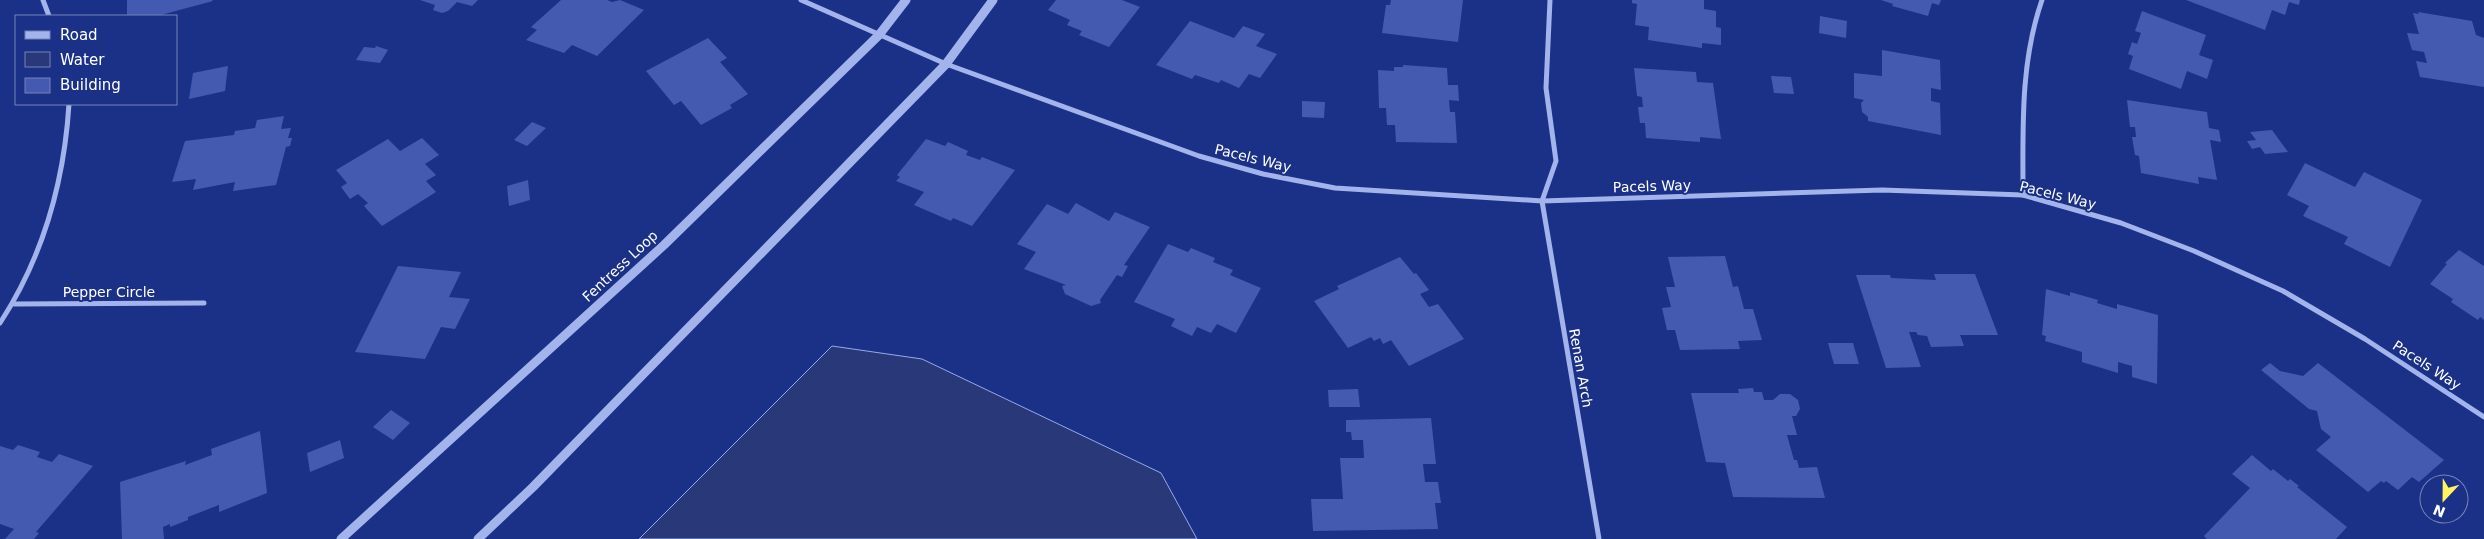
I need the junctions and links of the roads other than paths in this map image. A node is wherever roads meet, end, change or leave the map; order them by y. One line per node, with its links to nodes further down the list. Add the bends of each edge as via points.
1 (43, 0): 7 (street)
2 (801, 0): 8 (street, Pacels Way)
3 (906, 0): 8 (street, Fentress Loop)
4 (993, 0): 9 (street)
5 (1550, 0): 12 (street, via 1546,88 1556,161)
6 (2042, 0): 11 (street, via 2036,16 2024,92)
7 (50, 15)
8 (879, 35): 9 (street, Pacels Way); 17 (street, Fentress Loop, via 664,245)
9 (946, 64): 12 (street, Pacels Way, via 1199,156 1263,174 1336,188); 18 (street, via 533,487)
10 (69, 105): 14 (street, via 65,161 46,229)
11 (2023, 195): 12 (street, Pacels Way, via 1882,190); 16 (street, Pacels Way, via 2121,223 2283,291 2373,344)
12 (1542, 200): 19 (street, Renan Arch)
13 (204, 303): 14 (street, Pepper Circle)
14 (14, 304): 15 (street)
15 (0, 323)
16 (2484, 417)
17 (341, 539)
18 (478, 539)
19 (1599, 539)

